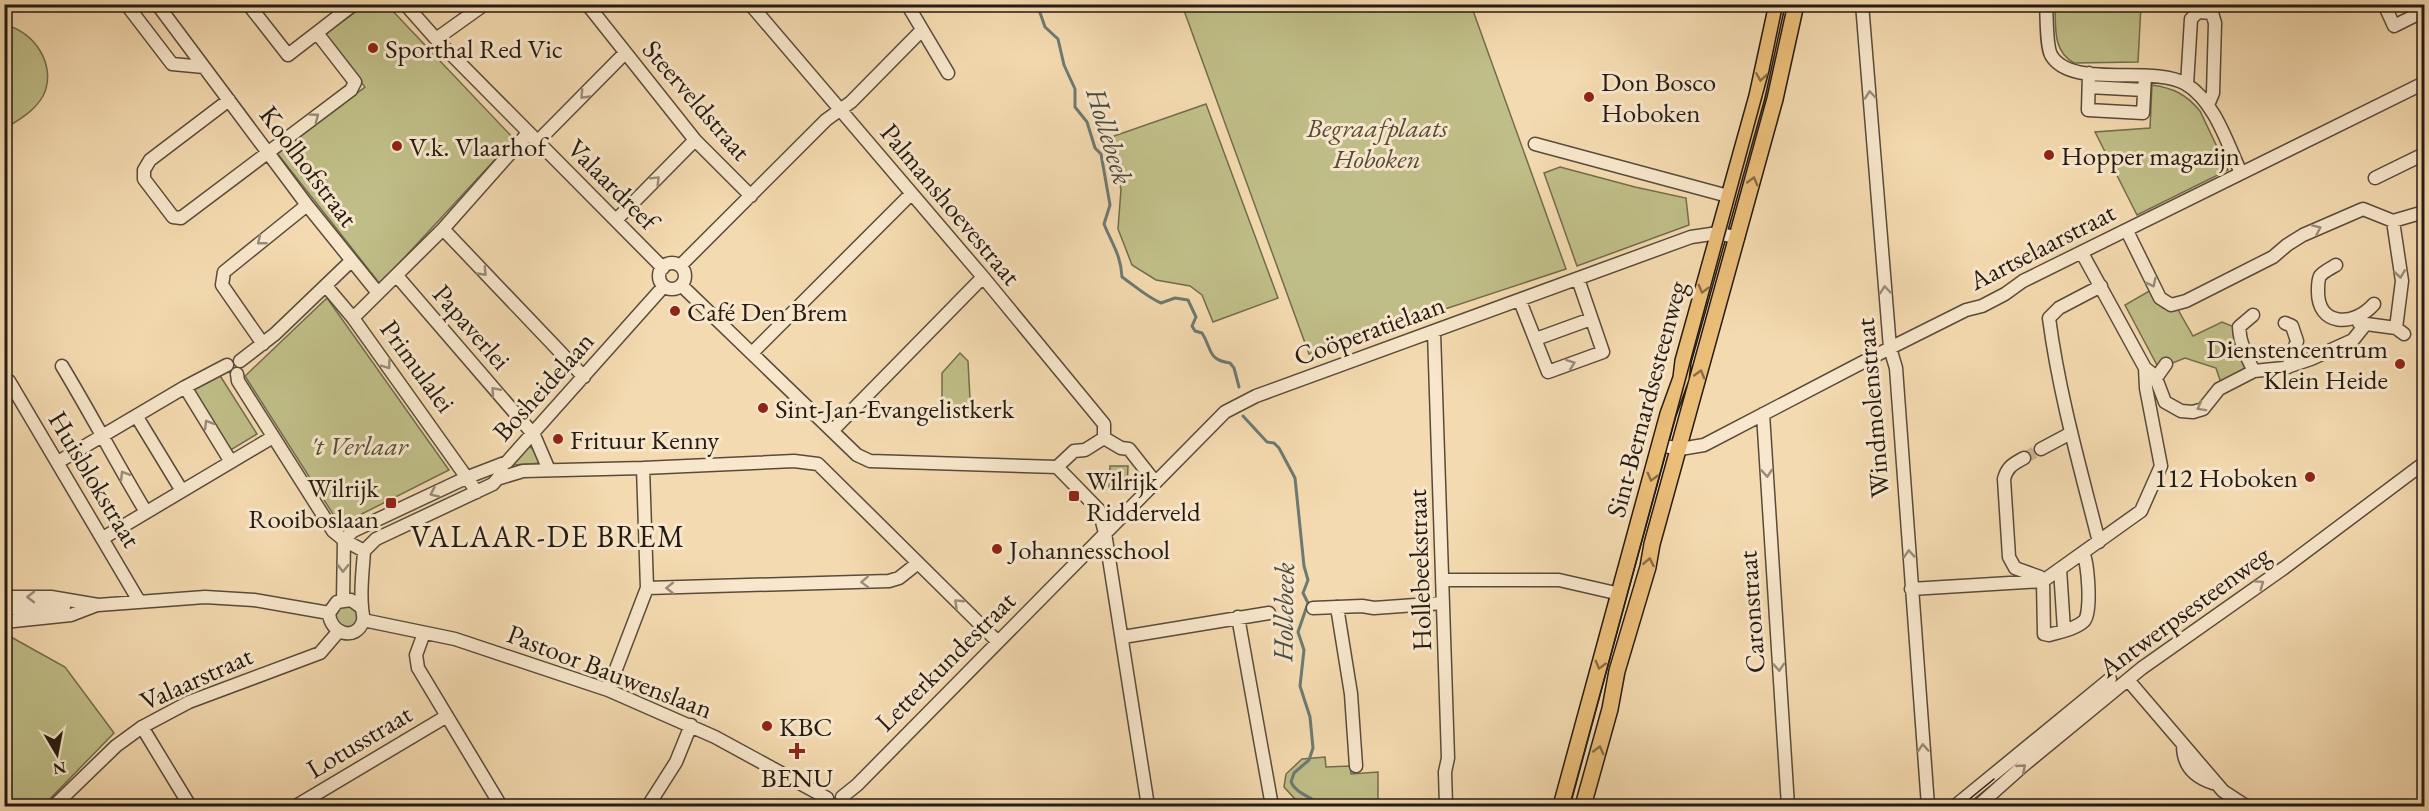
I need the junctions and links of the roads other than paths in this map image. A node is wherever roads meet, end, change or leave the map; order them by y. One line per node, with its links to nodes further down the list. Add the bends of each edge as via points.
1 (126, 4): 20 (street, via 171,64)
2 (157, 4): 20 (street, Koolhofstraat)
3 (249, 4): 17 (street, via 288,54)
4 (354, 4): 17 (street)
5 (405, 4): 18 (street, Valaardreef)
6 (485, 4): 18 (street)
7 (587, 4): 19 (street, Steerveldstraat)
8 (750, 4): 30 (street, Palmanshoevestraat)
9 (907, 4): 16 (street)
10 (1777, 4): 39 (main road, Sint-Bernardsesteenweg, one-way to 39, via 1757,96)
11 (1796, 4): 48 (main road, Sint-Bernardsesteenweg, one-way to 11)
12 (1862, 4): 73 (street, Windmolenstraat, one-way to 12)
13 (2046, 4): 21 (street, via 2050,53 2060,67)
14 (2384, 4): 15 (street, via 2394,26)
15 (2422, 12)
16 (922, 30): 22 (street); 30 (street)
17 (317, 33): 34 (street, one-way to 17, via 351,90 355,82)
18 (436, 39): 31 (street, Valaardreef)
19 (625, 53): 31 (street, one-way to 31); 32 (street, Steerveldstraat)
20 (204, 67): 28 (street, Koolhofstraat)
21 (2089, 72): 23 (street); 26 (street)
22 (948, 73)
23 (2145, 76): 25 (street, via 2172,78); 27 (street)
24 (2424, 82): 36 (street, Aartselaarstraat)
25 (2187, 85): 29 (street); 29 (street, via 2191,19 2198,12 2212,13 2213,93)
26 (2089, 87): 27 (street); 27 (street, via 2088,110 2094,111 2143,113)
27 (2144, 90)
28 (229, 100): 34 (street, Koolhofstraat); 34 (street, via 150,160 144,170 144,178 169,213 181,218)
29 (2208, 105): 36 (street)
30 (840, 111): 38 (street, Palmanshoevestraat); 40 (street, via 826,120)
31 (533, 137): 43 (street, Valaardreef); 45 (street)
32 (695, 140): 40 (street, Steerveldstraat); 43 (street, one-way to 32)
33 (1535, 144): 39 (street)
34 (269, 152): 41 (street, Koolhofstraat)
35 (2424, 154): 37 (street)
36 (2241, 172): 46 (street, Aartselaarstraat)
37 (2375, 178)
38 (911, 194): 55 (street, Palmanshoevestraat); 74 (street)
39 (1728, 195): 47 (main road, Sint-Bernardsesteenweg)
40 (751, 196): 52 (street)
41 (307, 205): 50 (street, Koolhofstraat); 72 (street, one-way to 72, via 224,272 222,285)
42 (2424, 212): 44 (street)
43 (616, 220): 53 (street, Valaardreef)
44 (2393, 221): 46 (street, one-way to 44, via 2160,298 2171,304 2186,301 2273,257 2303,236 2363,209); 69 (street, one-way to 69, via 2402,281 2400,331)
45 (443, 230): 54 (street); 81 (street, one-way to 81)
46 (2127, 231): 49 (street, Aartselaarstraat)
47 (1718, 232): 48 (street, Coöperatielaan); 56 (street, Coöperatielaan, via 1691,237); 94 (main road, Sint-Bernardsesteenweg, one-way to 94)
48 (1738, 238): 95 (main road, Sint-Bernardsesteenweg, one-way to 48)
49 (2082, 252): 60 (street); 73 (street, Aartselaarstraat, via 1982,306 1966,310)
50 (350, 262): 58 (street); 61 (street, Koolhofstraat)
51 (2336, 265): 67 (street, via 2320,276 2318,301 2328,316)
52 (680, 266): 53 (street, via 673,263); 57 (street, via 685,278)
53 (663, 268): 59 (street, via 660,279)
54 (397, 276): 61 (street); 90 (street, Papaverlei, one-way to 54)
55 (983, 277): 88 (street); 93 (street, Palmanshoevestraat, via 1104,424)
56 (1578, 279): 62 (street, Coöperatielaan); 66 (street)
57 (681, 285): 59 (street, via 673,289); 74 (street)
58 (326, 286): 65 (street, Primulalei); 72 (street)
59 (664, 286): 81 (street, Bosheidelaan)
60 (2101, 286): 79 (street); 89 (street, via 2049,318)
61 (378, 294): 65 (street)
62 (1520, 300): 70 (street, Coöperatielaan); 71 (street)
63 (2373, 304): 67 (street)
64 (2253, 315): 80 (street, via 2240,327 2240,341)
65 (353, 318): 105 (street, Primulalei, one-way to 105)
66 (1591, 319): 71 (street); 71 (street, one-way to 66, via 1548,372 1603,352)
67 (2349, 319): 69 (street)
68 (2285, 323): 78 (street, via 2292,326 2297,341)
69 (2365, 325): 78 (street, via 2353,340)
70 (1434, 332): 85 (street, Coöperatielaan); 119 (street, Hollebeekstraat)
71 (1536, 339)
72 (263, 344): 77 (street)
73 (1890, 348): 86 (street, Aartselaarstraat); 122 (street, Windmolenstraat, one-way to 73, via 1896,368)
74 (752, 353): 88 (street)
75 (2166, 364): 82 (street)
76 (62, 366): 91 (street)
77 (235, 367): 84 (street); 92 (street, via 238,381)
78 (2288, 367): 80 (street)
79 (2145, 368): 82 (street); 114 (street, via 2161,466 2141,511)
80 (2254, 371): 82 (street, one-way to 82, via 2219,389 2203,409 2193,412 2181,411 2165,402)
81 (584, 377): 90 (street, Bosheidelaan)
82 (2156, 378)
83 (9, 381): 98 (street, Huisblokstraat)
84 (185, 387): 87 (street); 99 (street, one-way to 84)
85 (1234, 406): 107 (street, Letterkundestraat)
86 (1763, 414): 95 (street, Aartselaarstraat, via 1700,447); 161 (street, Caronstraat, one-way to 161)
87 (137, 417): 91 (street); 108 (street)
88 (832, 430): 101 (street, via 857,455 870,460)
89 (2071, 433): 96 (street); 114 (street)
90 (534, 435): 100 (street, Bosheidelaan); 104 (street, Papaverlei)
91 (101, 437): 98 (street); 110 (street, one-way to 91)
92 (273, 437): 99 (street); 113 (street, via 333,531)
93 (1104, 438): 101 (street, via 1074,452); 107 (street, via 1129,449)
94 (1660, 446): 95 (street); 123 (main road, Sint-Bernardsesteenweg, one-way to 123)
95 (1680, 449): 160 (main road, Sint-Bernardsesteenweg, one-way to 95)
96 (2040, 449)
97 (2024, 458): 120 (street, via 2011,465 2004,479 2009,557 2015,568)
98 (58, 462): 112 (street, Huisblokstraat)
99 (231, 462): 108 (street)
100 (507, 462): 105 (street, Bosheidelaan); 106 (street)
101 (1057, 467): 111 (street, via 1099,510)
102 (643, 468): 104 (street); 117 (street, via 774,461 818,464); 121 (street)
103 (2422, 469): 143 (street, Antwerpsesteenweg, one-way to 103)
104 (549, 470): 106 (street, via 523,471)
105 (468, 477): 109 (street, Primulalei); 113 (street, Bosheidelaan, one-way to 113, via 353,531)
106 (500, 478): 109 (street)
107 (1155, 482): 111 (street, Letterkundestraat)
108 (182, 491): 110 (street)
109 (477, 492): 115 (street, via 376,539)
110 (146, 512): 112 (street)
111 (1105, 532): 140 (street); 141 (street, Letterkundestraat)
112 (103, 538): 126 (street, Huisblokstraat)
113 (344, 540): 115 (street); 125 (street, one-way to 125)
114 (2099, 542): 116 (street)
115 (364, 551): 134 (street)
116 (2083, 553): 118 (street); 137 (street, via 2087,565 2088,615 2082,623)
117 (918, 563): 121 (street, one-way to 121, via 889,581); 141 (street, one-way to 117)
118 (2060, 569): 120 (street); 137 (street)
119 (1442, 580): 123 (street, via 1559,580); 127 (street, Hollebeekstraat)
120 (2043, 581): 122 (street); 137 (street, via 2044,634)
121 (647, 588): 144 (street)
122 (1911, 589): 162 (street, Windmolenstraat, one-way to 122)
123 (1620, 594): 159 (main road, Sint-Bernardsesteenweg, one-way to 159)
124 (4, 597): 128 (street, one-way to 124, via 51,597)
125 (343, 600): 132 (street); 134 (street, via 351,600)
126 (139, 601): 128 (street); 132 (street, via 215,597)
127 (1443, 603): 129 (street, via 1374,608); 158 (street, Hollebeekstraat)
128 (98, 605): 131 (street); 136 (street, via 71,615)
129 (1337, 606): 130 (street); 148 (street, via 1351,694)
130 (1313, 608)
131 (4, 609)
132 (329, 613): 138 (street)
133 (1269, 613): 135 (street)
134 (362, 614): 138 (street, via 355,631); 139 (street, Pastoor Bauwenslaan)
135 (1238, 617): 140 (street); 157 (street)
136 (4, 622)
137 (2064, 630)
138 (338, 632): 147 (street, Valaarstraat, via 320,653 189,702)
139 (423, 633): 144 (street, Pastoor Bauwenslaan, via 495,651); 145 (street, via 416,655 418,668)
140 (1123, 637): 156 (street)
141 (998, 642): 150 (street, Letterkundestraat)
142 (2110, 679): 163 (street, Antwerpsesteenweg)
143 (2128, 680): 164 (street, Antwerpsesteenweg, one-way to 143); 165 (street, via 2183,745 2183,757 2190,768)
144 (608, 690): 146 (street, Pastoor Bauwenslaan)
145 (447, 716): 151 (street); 154 (street, Lotusstraat)
146 (691, 725): 149 (street, Pastoor Bauwenslaan); 155 (street, via 676,762)
147 (142, 727): 152 (street, Valaarstraat, via 116,746); 153 (street)
148 (1356, 766)
149 (826, 802): 150 (street, Letterkundestraat, via 836,794)
150 (843, 802)
151 (499, 806)
152 (54, 807)
153 (190, 807)
154 (296, 807)
155 (648, 807)
156 (1148, 807)
157 (1272, 807)
158 (1446, 807)
159 (1562, 807)
160 (1583, 807)
161 (1788, 807)
162 (1928, 807)
163 (1955, 807)
164 (1978, 807)
165 (2246, 807)

